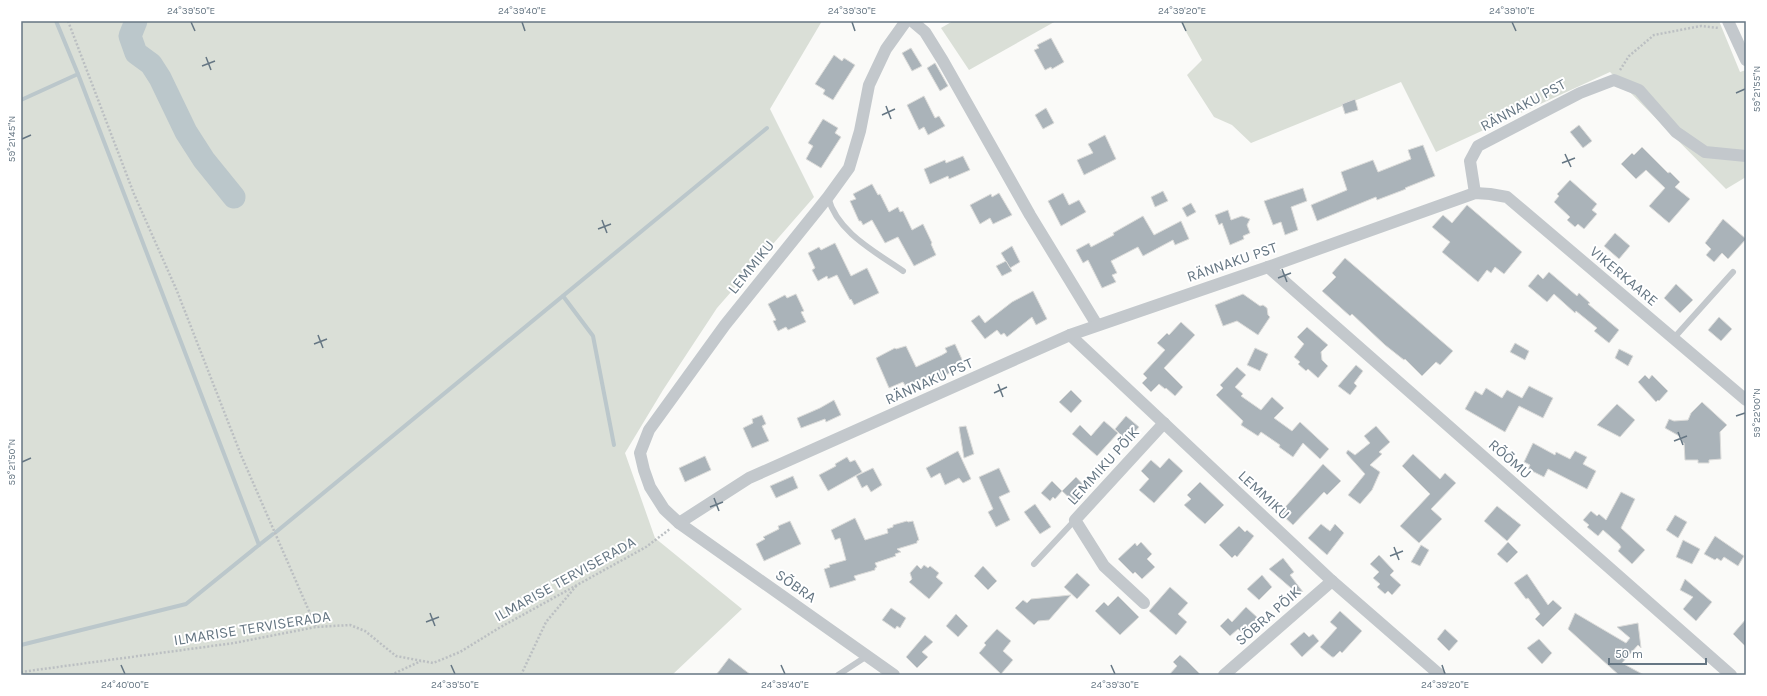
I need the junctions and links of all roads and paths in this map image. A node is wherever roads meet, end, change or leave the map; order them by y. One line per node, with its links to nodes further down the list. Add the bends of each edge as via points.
1 (68, 21): 24 (path, via 134,194 177,291 241,455)
2 (906, 21): 9 (street, LEMMIKU, via 886,49 869,85 860,131 849,168)
3 (912, 21): 13 (street, via 925,32 943,61 1030,215)
4 (1731, 26): 5 (street); 6 (path, via 1700,26 1654,35 1629,56)
5 (1746, 60)
6 (1614, 80): 7 (street, via 1639,90 1676,132 1705,152); 8 (street, RÄNNAKU PST, via 1580,93 1478,146 1470,161)
7 (1746, 156)
8 (1474, 193): 10 (street, RÄNNAKU PST); 15 (street, VIKERKAARE, via 1507,197)
9 (828, 197): 11 (lane, via 830,206 842,226); 19 (street, LEMMIKU, via 725,325 649,430 640,453 644,470 650,487 664,509)
10 (1268, 267): 13 (street, RÄNNAKU PST); 34 (street, RÕÕMU)
11 (902, 271)
12 (1733, 272): 15 (lane)
13 (1097, 325): 14 (street, RÄNNAKU PST)
14 (1070, 335): 17 (street, LEMMIKU); 19 (street, RÄNNAKU PST, via 749,478)
15 (1673, 338): 16 (street, VIKERKAARE)
16 (1746, 400)
17 (1164, 423): 18 (street, LEMMIKU PÕIK); 21 (street, LEMMIKU)
18 (1075, 520): 20 (lane); 23 (street, LEMMIKU PÕIK, via 1104,566)
19 (679, 523): 22 (path, ILMARISE TERVISERADA, via 646,547); 25 (street, SÕBRA)
20 (1034, 564)
21 (1332, 581): 32 (street, SÕBRA PÕIK); 33 (street, LEMMIKU)
22 (579, 583): 26 (path, ILMARISE TERVISERADA, via 460,652 433,663); 29 (path, via 546,622)
23 (1144, 603)
24 (316, 627): 26 (path, ILMARISE TERVISERADA, via 350,625 365,631 396,656); 27 (path, ILMARISE TERVISERADA, via 234,643)
25 (867, 656): 30 (lane); 31 (street, SÕBRA)
26 (422, 661): 28 (path)
27 (21, 672)
28 (391, 675)
29 (521, 675)
30 (838, 675)
31 (894, 675)
32 (1224, 675)
33 (1440, 675)
34 (1731, 675)

